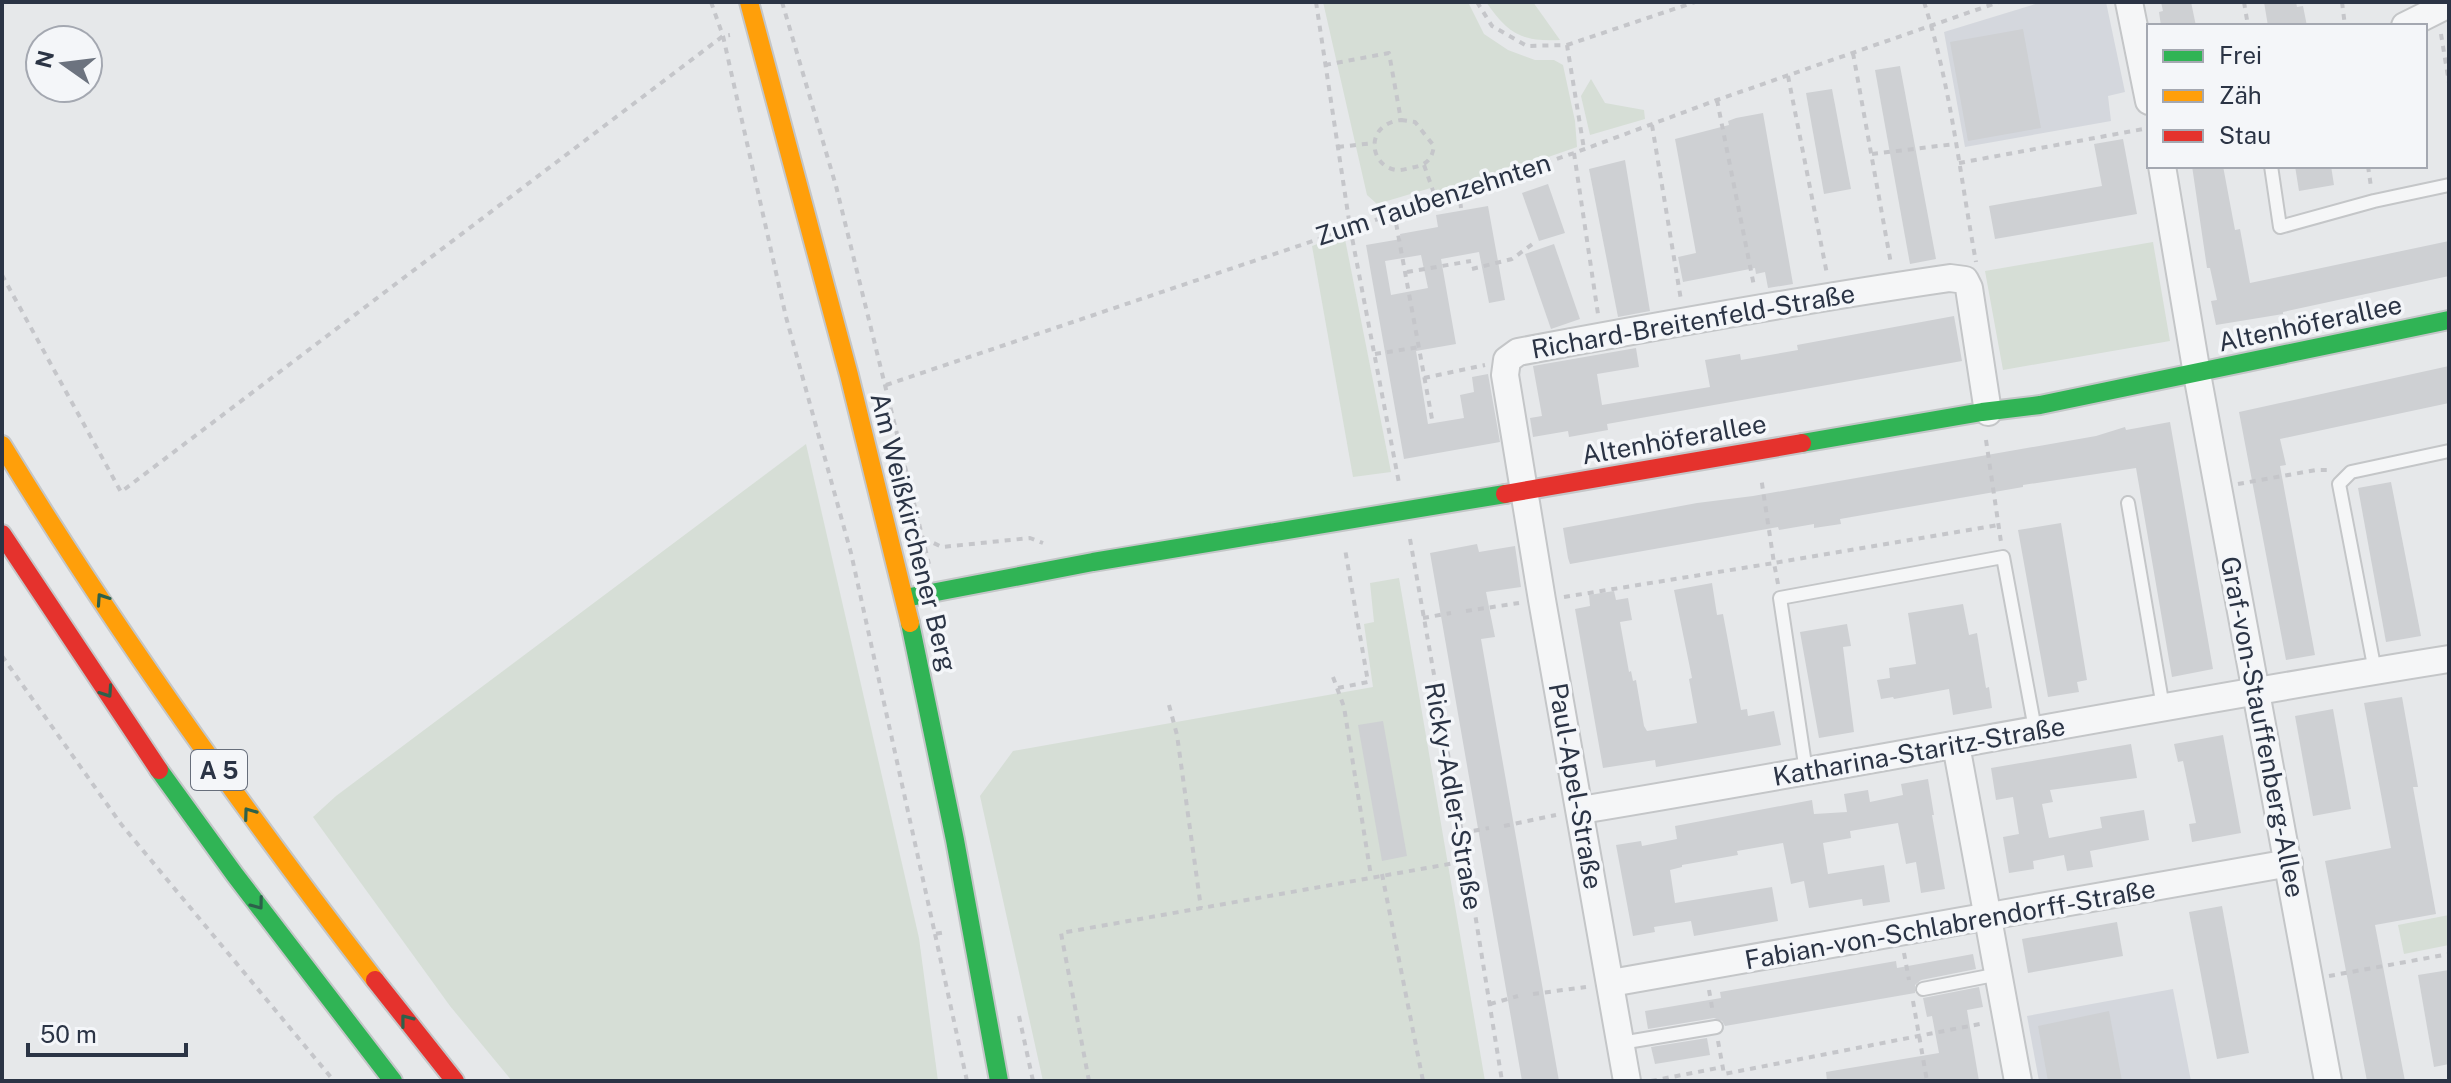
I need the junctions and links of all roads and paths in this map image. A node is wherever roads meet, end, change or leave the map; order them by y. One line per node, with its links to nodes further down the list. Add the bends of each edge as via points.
1 (711, 2): 19 (path)
2 (749, 2): 80 (main road, Am Weißkirchener Berg)
3 (782, 2): 63 (path)
4 (1316, 2): 22 (path, Ricky-Adler-Straße)
5 (1477, 2): 20 (path, via 1492,26 1527,46)
6 (1695, 2): 20 (path)
7 (1924, 2): 15 (path)
8 (1976, 2): 14 (path)
9 (1999, 2): 14 (path, Zum Taubenzehnten)
10 (2129, 2): 25 (street)
11 (2244, 2): 16 (path)
12 (2342, 2): 17 (path)
13 (2443, 7): 18 (street); 24 (path)
14 (1979, 9): 15 (path, Zum Taubenzehnten)
15 (1931, 24): 21 (path, Zum Taubenzehnten); 31 (path)
16 (2248, 24)
17 (2345, 24)
18 (2409, 24)
19 (723, 36): 50 (path, via 121,492); 104 (path, via 786,317 845,532)
20 (1567, 45): 33 (path)
21 (1853, 53): 23 (path, Zum Taubenzehnten); 35 (path)
22 (1325, 65): 27 (path, via 1389,53); 32 (path, Ricky-Adler-Straße)
23 (1788, 76): 26 (path, Zum Taubenzehnten); 53 (path)
24 (2449, 83)
25 (2147, 91)
26 (1717, 100): 28 (path, Zum Taubenzehnten); 54 (path)
27 (1401, 120): 30 (path, via 1387,122); 37 (path, via 1415,122 1434,146)
28 (1652, 125): 33 (path, Zum Taubenzehnten); 56 (path)
29 (2147, 128): 36 (path)
30 (1374, 143): 32 (path); 37 (path, via 1383,165 1397,171)
31 (1955, 144): 35 (path); 36 (path)
32 (1338, 147): 45 (path, Ricky-Adler-Straße)
33 (1584, 149): 34 (path, Zum Taubenzehnten)
34 (1574, 153): 41 (path, Zum Taubenzehnten); 57 (path)
35 (1872, 154): 52 (path)
36 (1959, 163): 51 (path, via 1977,267)
37 (1424, 165): 42 (path)
38 (2162, 168): 61 (street, Graf-von-Stauffenberg-Allee, via 2166,251)
39 (2271, 168): 40 (lane, via 2280,227)
40 (2449, 185)
41 (1459, 192): 42 (path, Zum Taubenzehnten); 43 (path)
42 (1436, 199): 44 (path, Zum Taubenzehnten)
43 (1461, 208)
44 (1394, 212): 45 (path, Zum Taubenzehnten); 49 (path)
45 (1350, 227): 59 (path, Ricky-Adler-Straße); 63 (path, Zum Taubenzehnten)
46 (1534, 243): 48 (path, via 1512,259)
47 (1471, 261): 49 (path)
48 (1472, 269)
49 (1407, 272): 58 (path)
50 (2, 275)
51 (1974, 284): 52 (street, Richard-Breitenfeld-Straße, via 1950,278); 65 (street)
52 (1895, 286): 53 (street, Richard-Breitenfeld-Straße)
53 (1831, 296): 54 (street, Richard-Breitenfeld-Straße)
54 (1759, 308): 56 (street, Richard-Breitenfeld-Straße)
55 (2449, 320): 61 (main road, Altenhöferallee)
56 (1685, 322): 57 (street, Richard-Breitenfeld-Straße)
57 (1601, 336): 60 (street, Richard-Breitenfeld-Straße, via 1518,352)
58 (1420, 347): 59 (path); 62 (path)
59 (1375, 354): 73 (path, Ricky-Adler-Straße)
60 (1507, 360): 62 (path); 71 (street, Richard-Breitenfeld-Straße, via 1505,375)
61 (2197, 374): 65 (main road, Altenhöferallee, via 2040,405); 70 (street, Graf-von-Stauffenberg-Allee)
62 (1424, 378): 64 (path)
63 (886, 385): 76 (path, via 922,538 942,547)
64 (1432, 419)
65 (1986, 423): 71 (main road, Altenhöferallee); 74 (path)
66 (2, 445): 125 (main road, A 5, one-way to 66, via 225,779)
67 (2449, 451): 68 (lane)
68 (2351, 472): 70 (path, via 2316,470); 87 (lane, via 2339,484)
69 (1761, 473): 79 (path)
70 (2218, 488): 90 (street, Graf-von-Stauffenberg-Allee)
71 (1525, 491): 73 (main road, Altenhöferallee); 81 (street, Paul-Apel-Straße)
72 (2128, 503): 92 (lane)
73 (1405, 511): 80 (main road, Altenhöferallee); 84 (path, Ricky-Adler-Straße)
74 (1998, 525): 78 (path); 79 (path)
75 (2, 534): 124 (main road, A 5, one-way to 124, via 166,780)
76 (1030, 538)
77 (1344, 547): 89 (path, via 1368,682)
78 (2003, 557): 93 (lane); 95 (lane, via 1780,598)
79 (1774, 563): 81 (path)
80 (905, 598): 127 (main road, Am Weißkirchener Berg)
81 (1542, 600): 82 (path); 96 (street, Paul-Apel-Straße)
82 (1466, 611)
83 (1451, 613): 84 (path)
84 (1423, 618): 99 (path, Ricky-Adler-Straße)
85 (2, 656): 123 (path, via 121,824)
86 (2449, 659): 87 (street, Katharina-Staritz-Straße)
87 (2375, 671): 90 (street, Katharina-Staritz-Straße)
88 (1333, 677): 89 (path)
89 (1338, 688): 103 (path)
90 (2257, 691): 92 (street, Katharina-Staritz-Straße); 101 (street, Graf-von-Stauffenberg-Allee)
91 (1169, 705): 105 (path)
92 (2163, 707): 93 (street, Katharina-Staritz-Straße)
93 (2035, 729): 94 (street, Katharina-Staritz-Straße)
94 (1956, 745): 95 (street, Katharina-Staritz-Straße); 106 (street)
95 (1806, 773): 96 (street, Katharina-Staritz-Straße)
96 (1581, 810): 97 (path); 113 (street, Paul-Apel-Straße)
97 (1504, 826)
98 (1489, 828): 99 (path)
99 (1462, 833): 100 (path, Ricky-Adler-Straße)
100 (1466, 861): 102 (path); 117 (path, Ricky-Adler-Straße)
101 (2289, 863): 106 (street, Fabian-von-Schlabrendorff-Straße); 112 (street, Graf-von-Stauffenberg-Allee)
102 (1382, 874): 103 (path); 129 (path)
103 (1371, 876): 105 (path)
104 (929, 897)
105 (1201, 908): 128 (path, via 1061,933)
106 (1989, 918): 107 (street, Fabian-von-Schlabrendorff-Straße); 111 (street)
107 (1900, 933): 110 (street, Fabian-von-Schlabrendorff-Straße); 120 (path)
108 (935, 934): 126 (path)
109 (2449, 954): 112 (path)
110 (1705, 968): 113 (street, Fabian-von-Schlabrendorff-Straße); 119 (path)
111 (1999, 974): 114 (lane); 118 (street)
112 (2309, 979): 135 (street, Graf-von-Stauffenberg-Allee)
113 (1611, 983): 115 (path); 121 (street, Paul-Apel-Straße)
114 (1923, 989)
115 (1533, 994)
116 (1518, 996): 117 (path)
117 (1490, 1004): 130 (path, Ricky-Adler-Straße)
118 (2007, 1019): 120 (path); 134 (street)
119 (1716, 1027): 121 (lane); 122 (path)
120 (1919, 1035): 122 (path, via 1724,1074); 133 (path)
121 (1621, 1043): 131 (street, Paul-Apel-Straße)
122 (1723, 1067): 132 (path)
123 (334, 1081)
124 (393, 1081)
125 (455, 1081)
126 (967, 1081)
127 (999, 1081)
128 (1089, 1081)
129 (1423, 1081)
130 (1502, 1081)
131 (1627, 1081)
132 (1651, 1081)
133 (1927, 1081)
134 (2018, 1081)
135 (2328, 1081)

